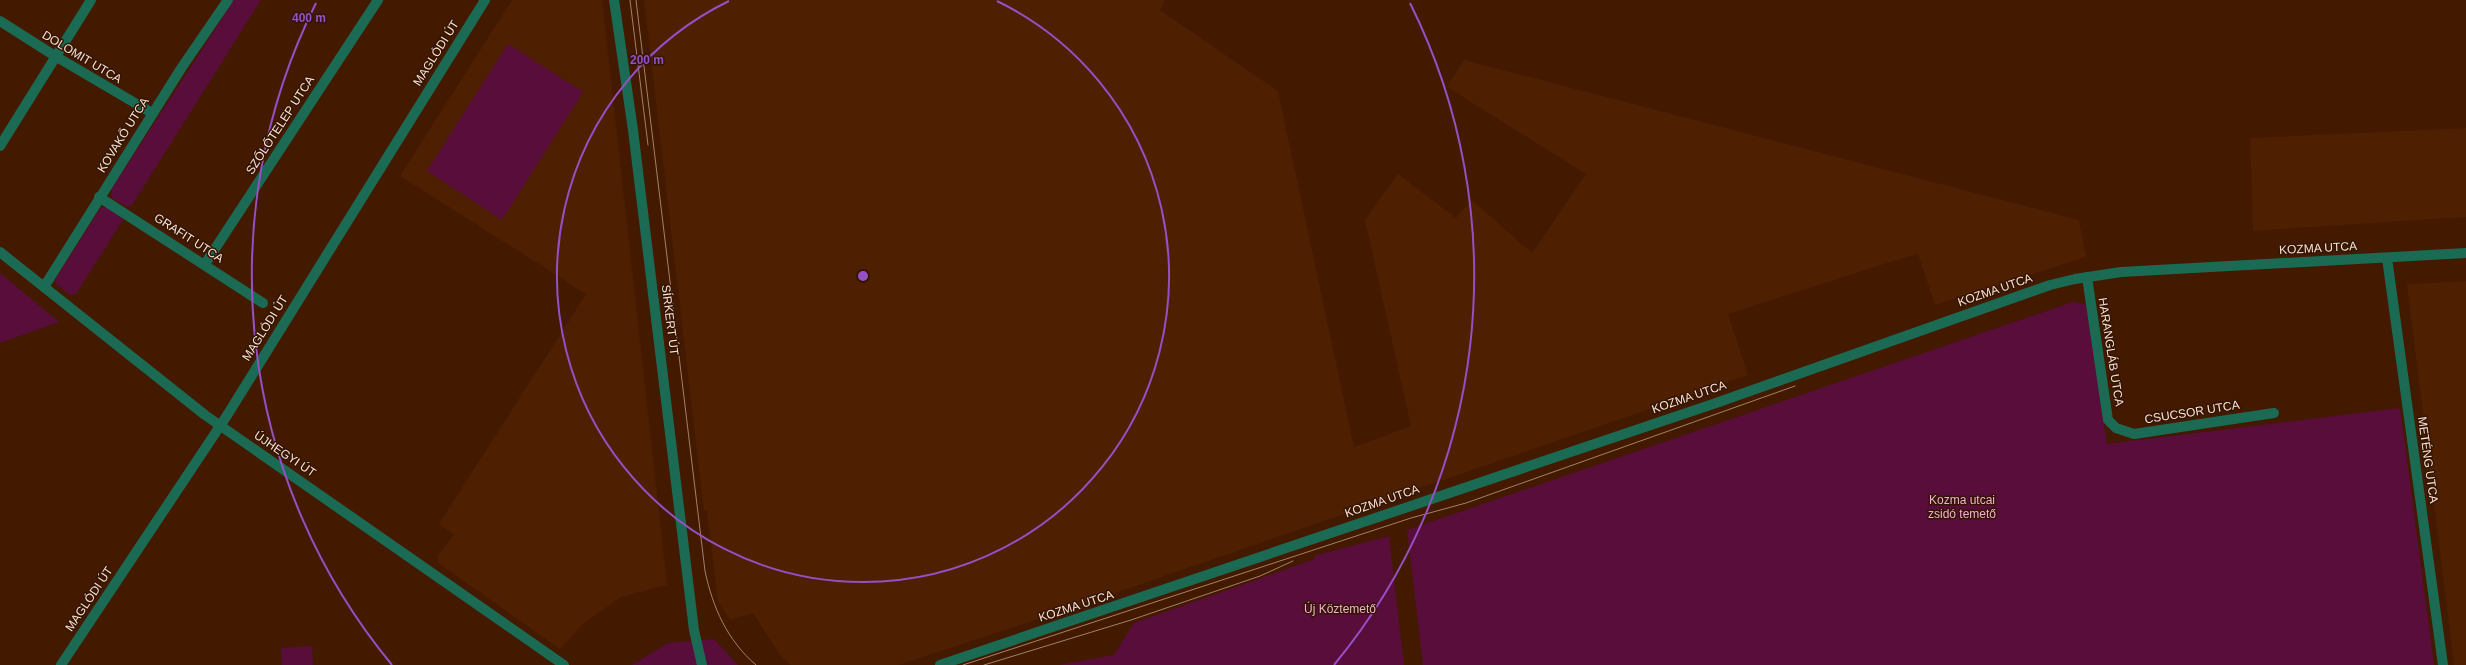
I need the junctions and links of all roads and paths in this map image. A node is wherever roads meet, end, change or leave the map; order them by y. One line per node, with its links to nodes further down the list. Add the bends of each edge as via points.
1 (91, 0): 7 (street)
2 (228, 0): 8 (street, KOVAKŐ UTCA)
3 (378, 0): 14 (street, SZŐLŐTELEP UTCA)
4 (485, 0): 19 (street, MAGLÓDI ÚT)
5 (614, 0): 21 (street, SÍRKERT ÚT, via 633,130)
6 (0, 21): 7 (street, DOLOMIT UTCA)
7 (55, 56): 8 (street, DOLOMIT UTCA); 9 (street)
8 (152, 113): 10 (street, KOVAKŐ UTCA)
9 (0, 146)
10 (99, 197): 14 (street, GRAFIT UTCA); 16 (street, KOVAKŐ UTCA)
11 (0, 252): 16 (street, ÚJHEGYI ÚT)
12 (2466, 253): 13 (street, KOZMA UTCA)
13 (2387, 258): 15 (street, KOZMA UTCA, via 2121,272); 27 (street, METÉNG UTCA)
14 (205, 264): 17 (street, GRAFIT UTCA)
15 (2087, 277): 20 (street, HARANGLÁB UTCA, via 2108,420); 26 (street, KOZMA UTCA, via 2032,291 1716,402)
16 (44, 287): 19 (street, ÚJHEGYI ÚT)
17 (263, 302)
18 (2274, 413): 20 (street, CSUCSOR UTCA, via 2134,434)
19 (220, 426): 22 (street, MAGLÓDI ÚT); 23 (street, ÚJHEGYI ÚT)
20 (2116, 428)
21 (696, 645): 24 (street, SÍRKERT ÚT); 25 (street, SÍRKERT ÚT)
22 (61, 665)
23 (564, 665)
24 (696, 665)
25 (702, 665)
26 (940, 665)
27 (2444, 665)

